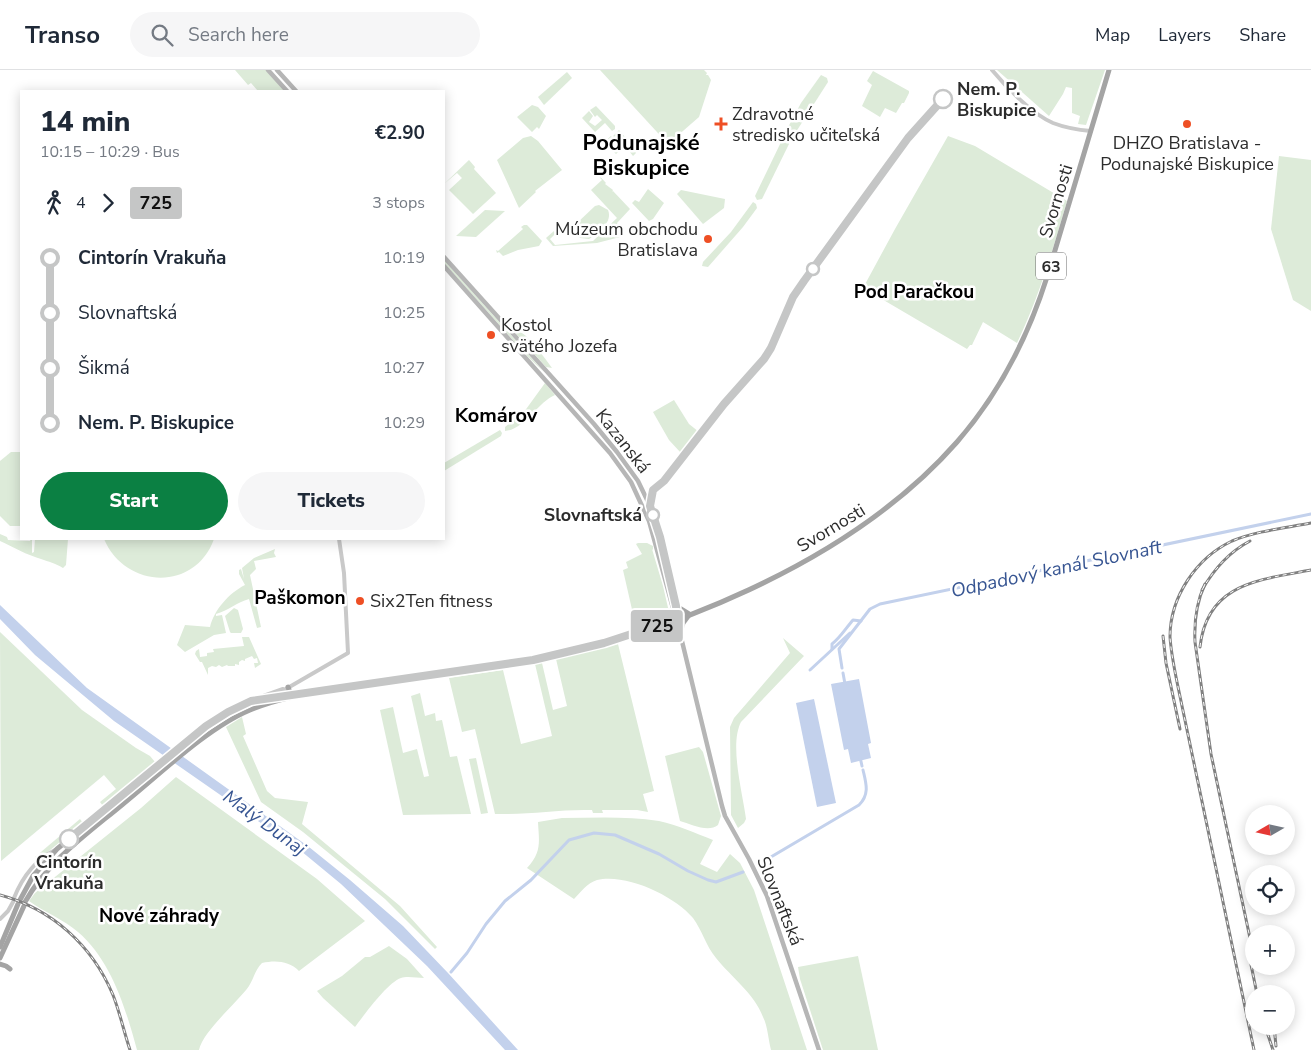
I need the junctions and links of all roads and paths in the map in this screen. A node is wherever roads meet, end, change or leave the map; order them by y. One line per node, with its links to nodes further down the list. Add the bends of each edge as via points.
1 (268, 70): 5 (main road)
2 (277, 70): 6 (main road)
3 (992, 70): 7 (street, via 1044,118)
4 (1109, 70): 7 (main road, Svornosti / 63)
5 (286, 90)
6 (295, 90)
7 (1091, 131): 12 (main road, Svornosti / 63, via 1032,321 1004,375 968,429 916,484 863,526 764,582)
8 (445, 258): 11 (main road, Kazanská, via 618,452 638,481 656,522)
9 (445, 267): 11 (main road, Kazanská, via 610,453 631,482 651,526)
10 (339, 540): 16 (street, via 344,567 348,653)
11 (674, 608): 12 (main road); 13 (main road, Kazanská); 14 (main road)
12 (689, 614): 13 (main road, Svornosti / 63); 15 (main road)
13 (677, 619): 14 (main road, Svornosti / 63); 15 (main road, Slovnaftská)
14 (667, 623): 15 (main road); 17 (main road, Svornosti / 63, via 604,643 533,660)
15 (680, 633): 29 (main road, Slovnaftská, via 724,812 767,896)
16 (288, 687): 18 (main road); 19 (street); 20 (street)
17 (305, 694): 18 (main road, Svornosti / 63); 21 (main road, Svornosti / 63)
18 (291, 695): 19 (main road, Svornosti / 63)
19 (270, 698): 20 (main road, 63); 21 (street)
20 (251, 701): 22 (main road, 63, via 220,716)
21 (249, 710): 23 (main road, 63, via 222,726 166,769 55,862)
22 (57, 849): 23 (main road, 63, via 33,876); 23 (street, via 35,865 22,882)
23 (19, 902): 24 (street); 25 (main road, 63); 26 (main road, 63)
24 (0, 919)
25 (0, 947)
26 (0, 958)
27 (0, 964): 28 (main road)
28 (10, 969)
29 (818, 1050)

